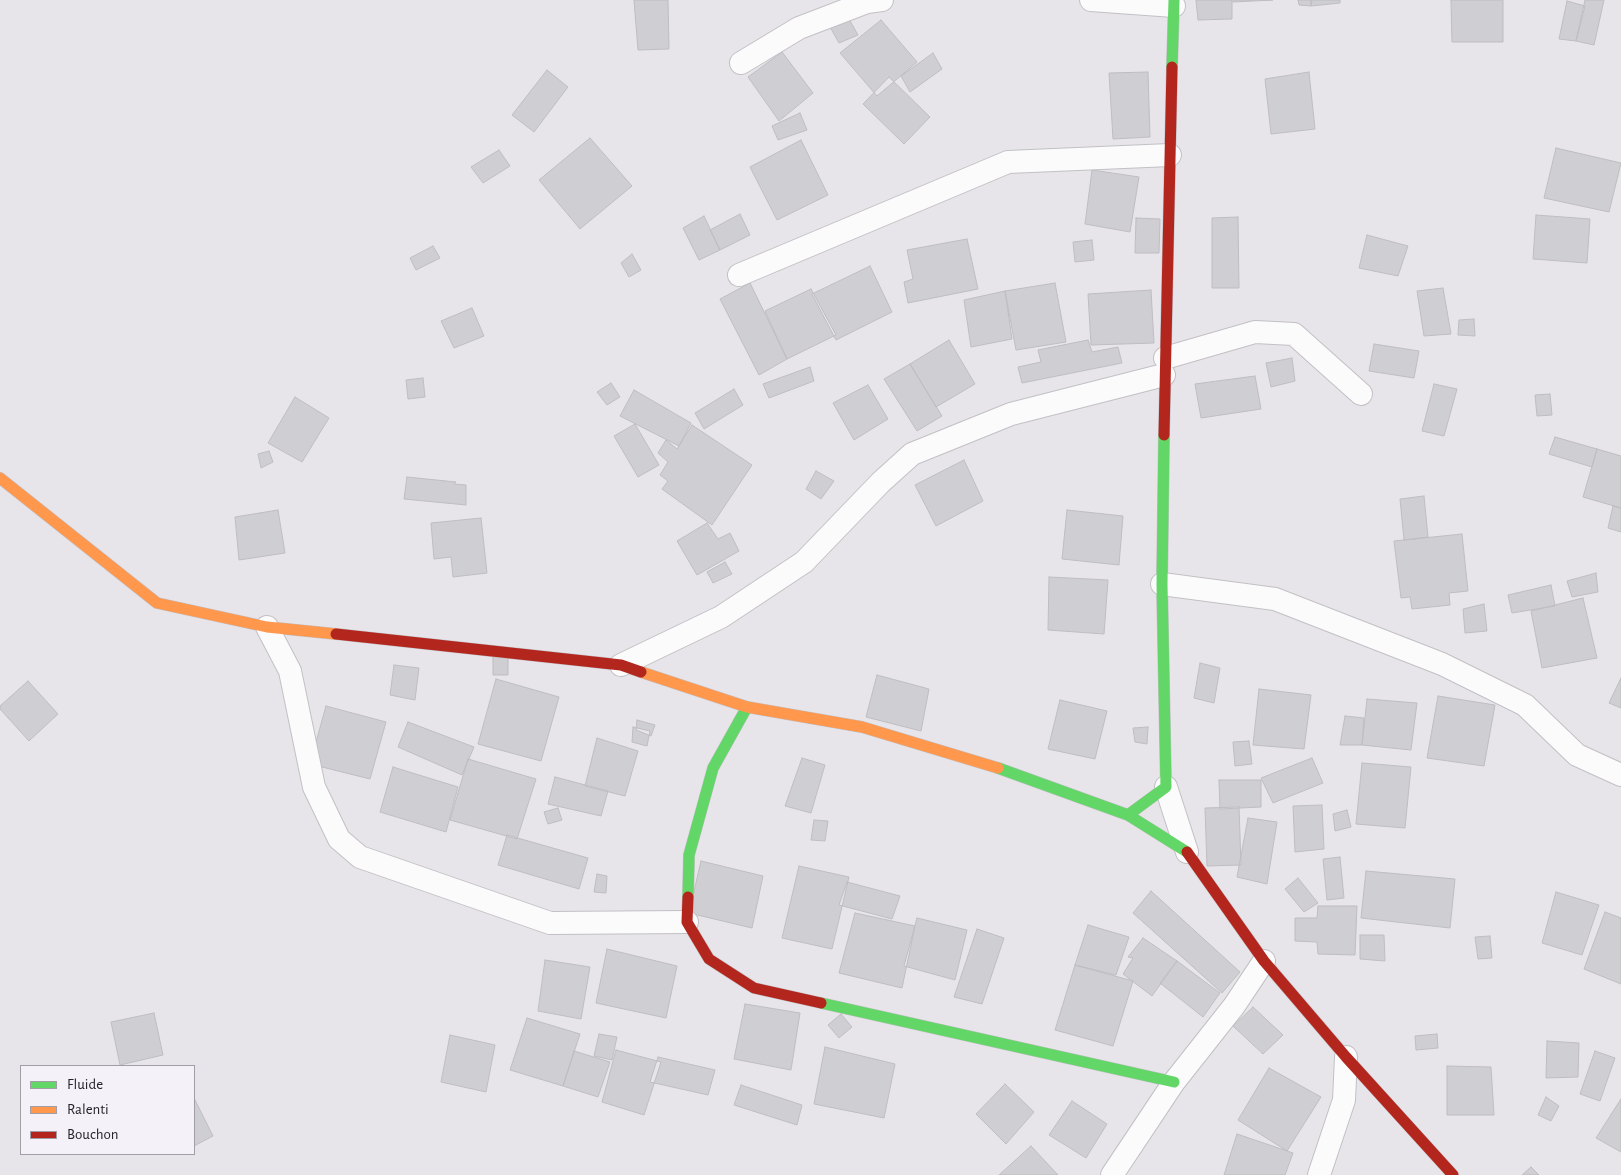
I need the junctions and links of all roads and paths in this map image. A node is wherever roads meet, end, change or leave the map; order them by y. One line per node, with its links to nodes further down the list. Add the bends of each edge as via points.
1 (882, 0): 4 (street, via 867,2 799,28)
2 (1091, 0): 3 (street)
3 (1174, 3): 5 (street)
4 (741, 64)
5 (1170, 155): 6 (street, via 1008,162); 7 (street)
6 (739, 275)
7 (1165, 367): 8 (street, via 1255,332 1294,334); 10 (street); 12 (street, via 1011,414 912,454 804,562 721,617)
8 (1361, 394)
9 (0, 478): 11 (street, via 157,603)
10 (1162, 584): 14 (street, via 1275,599 1442,664 1524,705 1577,755); 15 (street)
11 (267, 627): 12 (street); 18 (street, via 290,671 314,787 339,839 360,857 550,923)
12 (621, 665): 13 (street)
13 (747, 707): 16 (street, via 862,727 1016,773); 18 (street, via 713,768 689,854)
14 (1621, 774)
15 (1166, 786): 16 (street); 17 (street)
16 (1128, 815): 17 (street)
17 (1187, 852): 19 (street)
18 (687, 922): 21 (street, via 709,959 754,988)
19 (1264, 961): 20 (street); 21 (street, via 1234,1006)
20 (1346, 1057): 23 (street, via 1344,1100); 24 (street)
21 (1174, 1082): 22 (street)
22 (1112, 1175)
23 (1319, 1175)
24 (1453, 1175)

